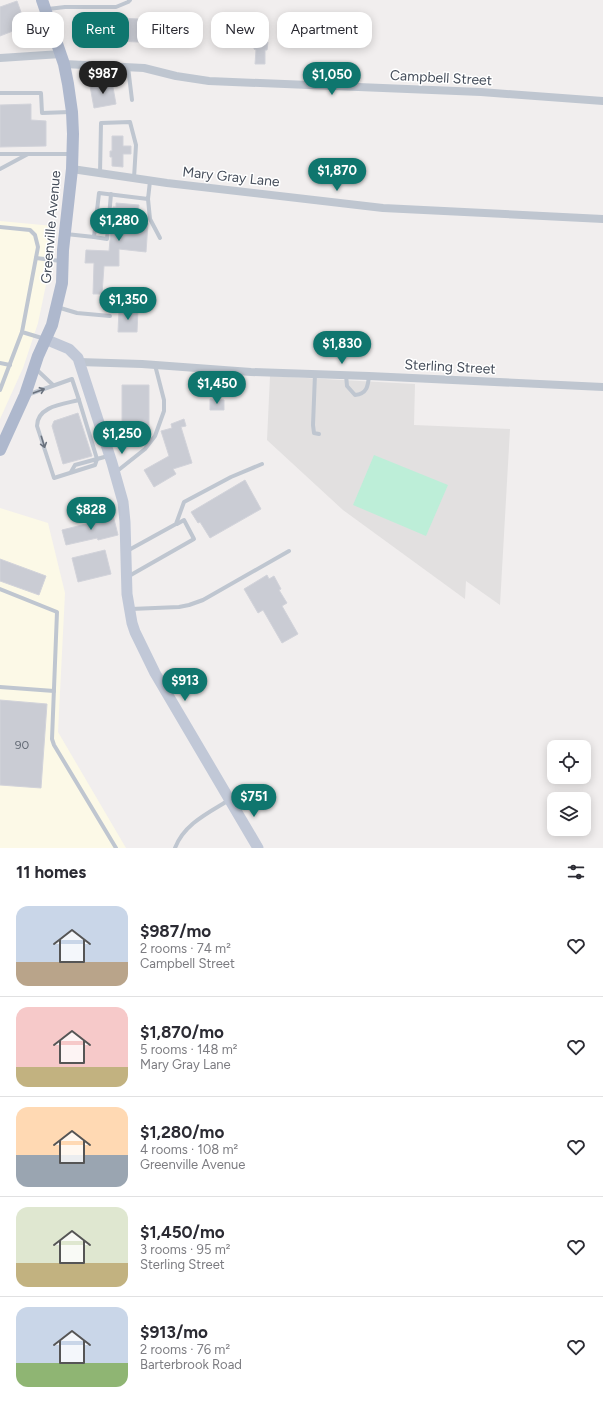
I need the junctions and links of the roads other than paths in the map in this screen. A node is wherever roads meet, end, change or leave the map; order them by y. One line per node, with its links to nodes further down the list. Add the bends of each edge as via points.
1 (130, 0): 2 (lane, via 116,6)
2 (43, 5): 4 (main road, Greenville Avenue)
3 (0, 58): 4 (street, Campbell Street)
4 (62, 59): 5 (street, Campbell Street); 9 (main road, Greenville Avenue)
5 (128, 67): 7 (lane); 8 (street, Campbell Street, via 209,81 481,92)
6 (0, 93): 9 (lane, via 41,93 42,113)
7 (132, 100)
8 (603, 102)
9 (72, 112): 12 (main road, Greenville Avenue)
10 (0, 154): 11 (lane)
11 (28, 154): 12 (lane); 13 (lane)
12 (72, 154): 14 (main road, Greenville Avenue)
13 (0, 169)
14 (72, 169): 15 (street, Mary Gray Lane); 22 (main road, Greenville Avenue)
15 (100, 173): 16 (street, Mary Gray Lane); 16 (lane, via 101,123 130,122 136,145)
16 (134, 178): 17 (street, Mary Gray Lane)
17 (150, 181): 19 (lane); 20 (street, Mary Gray Lane, via 383,208)
18 (111, 194): 19 (lane); 23 (lane, via 99,193); 23 (lane, via 107,239)
19 (148, 199): 24 (lane, via 150,219)
20 (603, 219)
21 (0, 227): 25 (lane, via 30,230 35,235 38,247)
22 (65, 234): 23 (lane); 26 (main road, Greenville Avenue)
23 (94, 237)
24 (160, 238)
25 (36, 258): 26 (lane); 29 (lane)
26 (63, 261): 27 (main road, Greenville Avenue)
27 (57, 307): 28 (lane, via 77,313); 30 (main road, Greenville Avenue)
28 (110, 316)
29 (22, 332): 30 (lane); 33 (lane)
30 (45, 339): 31 (street, via 72,351); 35 (main road, Greenville Avenue)
31 (79, 362): 34 (street, Sterling Street); 46 (street)
32 (0, 363): 33 (lane)
33 (10, 365): 41 (lane)
34 (155, 365): 36 (street, Sterling Street); 49 (lane, via 164,400 164,411 155,436 145,449)
35 (34, 368): 39 (lane); 42 (main road, Greenville Avenue)
36 (315, 374): 37 (street, Sterling Street); 44 (lane, via 313,425 314,433)
37 (346, 375): 38 (street, Sterling Street); 38 (lane, via 348,386 355,395 365,392)
38 (369, 376): 40 (street, Sterling Street)
39 (53, 385): 42 (lane, one-way to 39); 43 (lane, via 72,379)
40 (603, 387)
41 (0, 390)
42 (25, 396): 45 (main road, Greenville Avenue)
43 (79, 400): 47 (lane); 47 (lane, one-way to 47, via 47,410 40,415 38,421 54,478 71,472 75,465)
44 (319, 434)
45 (0, 450)
46 (110, 455): 47 (lane); 49 (street)
47 (97, 459)
48 (262, 464): 50 (lane, via 184,502)
49 (115, 473): 52 (street, via 125,514)
50 (176, 524): 52 (lane); 53 (lane, via 184,520 194,539)
51 (289, 551): 55 (lane, via 189,605)
52 (126, 552): 53 (street)
53 (126, 577): 55 (street)
54 (0, 589): 57 (lane, via 57,612)
55 (129, 609): 58 (street, via 133,628 144,652)
56 (0, 687): 57 (lane)
57 (54, 691): 59 (lane, via 54,745)
58 (229, 800): 60 (lane, via 193,823 180,837); 61 (street)
59 (116, 848)
60 (175, 848)
61 (258, 848)

